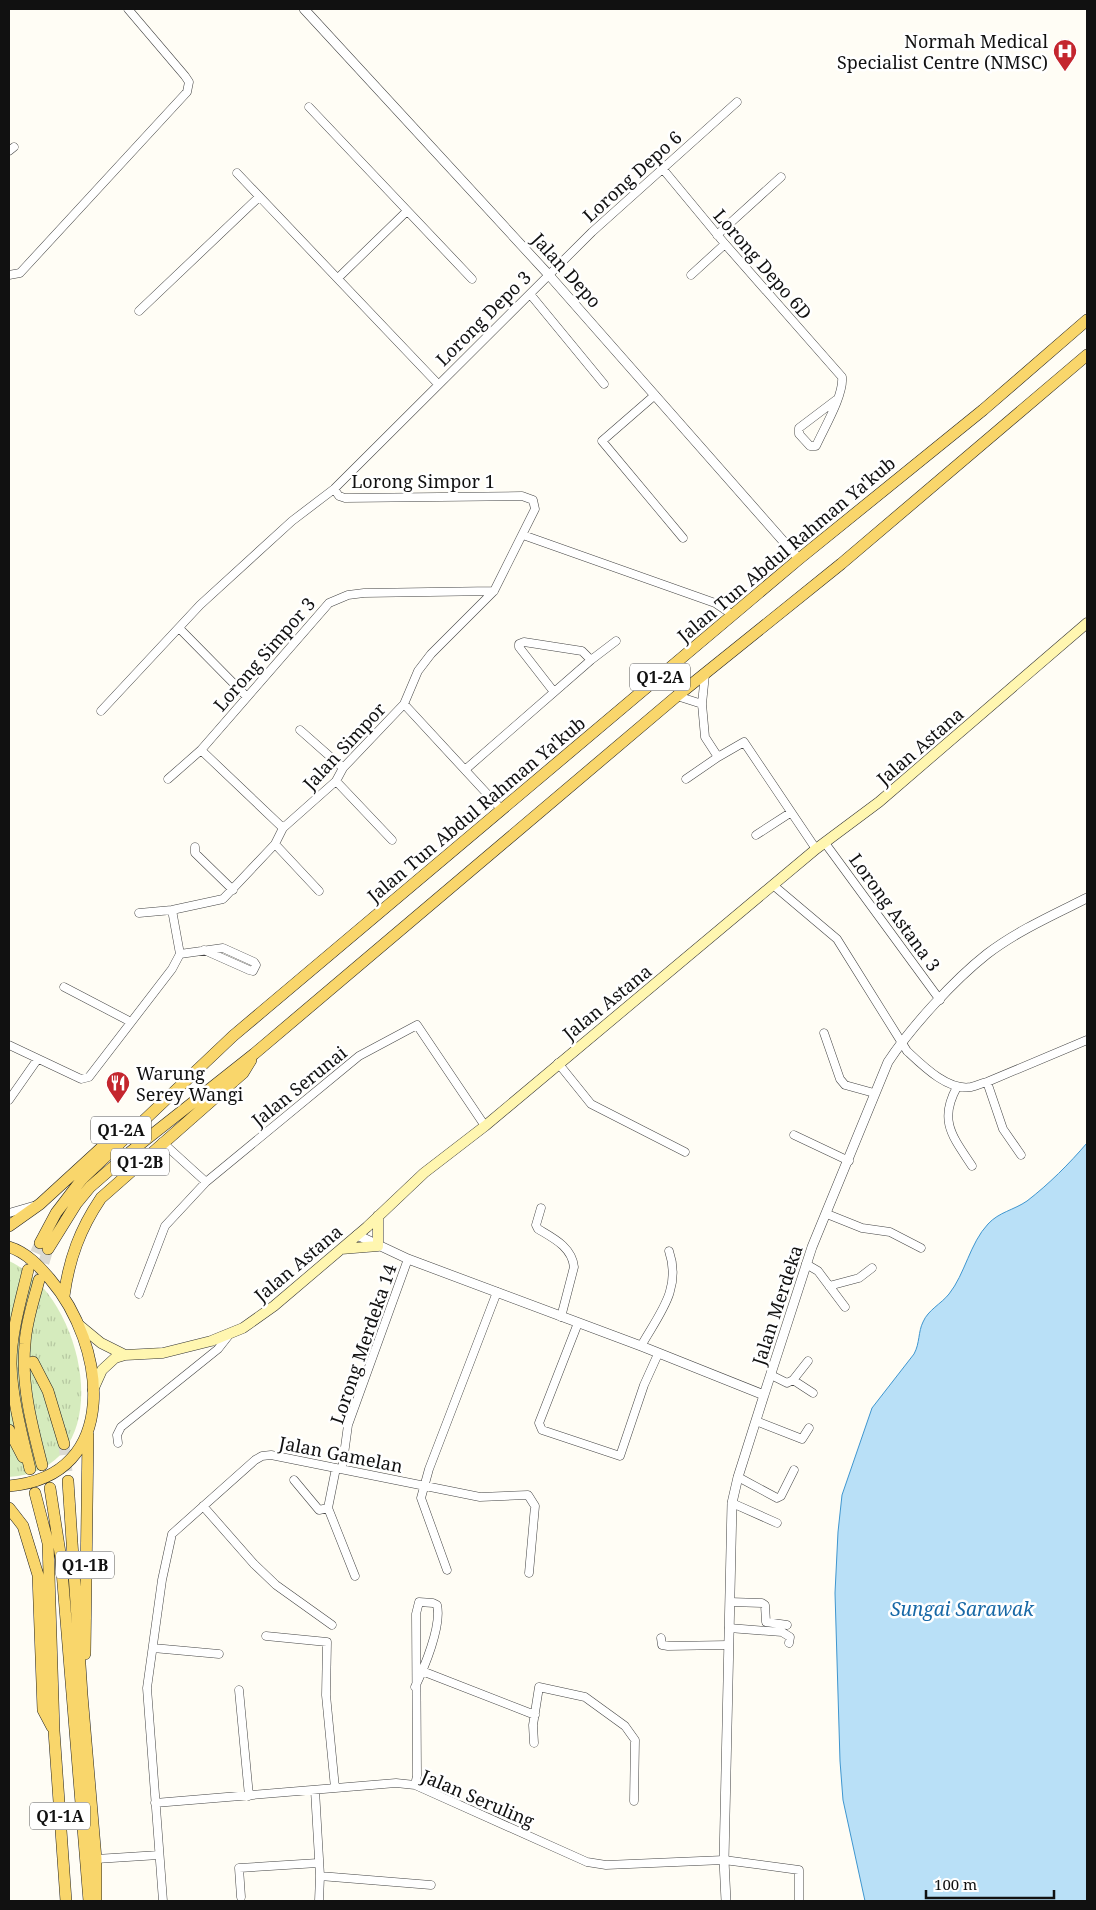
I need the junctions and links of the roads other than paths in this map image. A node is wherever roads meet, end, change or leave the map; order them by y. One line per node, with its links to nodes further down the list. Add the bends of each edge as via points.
1 (128, 9): 13 (street, via 186,76 189,82 187,92 20,273)
2 (304, 9): 12 (street, Jalan Depo)
3 (737, 102): 5 (street, Lorong Depo 6)
4 (308, 107): 9 (street)
5 (662, 168): 10 (street, Lorong Depo 6D); 12 (street, Lorong Depo 6)
6 (237, 172): 8 (street)
7 (781, 177): 10 (street)
8 (259, 197): 15 (street); 18 (street)
9 (407, 211): 15 (street); 16 (street)
10 (717, 235): 11 (street, Lorong Depo 6D)
11 (725, 244): 14 (street); 24 (street, Lorong Depo 6D, via 842,377 843,384)
12 (548, 274): 17 (street, Lorong Depo 3); 23 (street, Jalan Depo)
13 (9, 275)
14 (691, 275)
15 (338, 278): 21 (street)
16 (472, 280)
17 (530, 294): 21 (street, Lorong Depo 3); 22 (street)
18 (139, 311)
19 (1087, 320): 29 (main road, Jalan Tun Abdul Rahman Ya'kub / Q1-2A, via 983,410)
20 (1087, 355): 36 (main road, Q1-2B, via 841,564)
21 (438, 384): 25 (street, Lorong Simpor 1)
22 (604, 384)
23 (655, 395): 28 (street, via 602,441); 29 (street, Jalan Depo)
24 (836, 400): 24 (street, via 799,428 799,434 810,446 816,446)
25 (334, 489): 26 (street, Lorong Simpor 1, via 345,498 522,496 534,500); 33 (street, via 292,521 200,606)
26 (535, 509): 27 (street, Jalan Simpor)
27 (523, 536): 30 (street, Jalan Simpor); 31 (street, via 715,603)
28 (683, 538)
29 (799, 559): 31 (main road, Jalan Tun Abdul Rahman Ya'kub / Q1-2A)
30 (494, 591): 39 (street, Lorong Simpor 3, via 364,594 336,598); 40 (street, Jalan Simpor, via 430,654 418,671)
31 (733, 615): 51 (main road, Jalan Tun Abdul Rahman Ya'kub / Q1-2A)
32 (1087, 623): 56 (main road, Jalan Astana, via 885,798)
33 (180, 629): 39 (street); 42 (street)
34 (616, 641): 35 (street)
35 (591, 660): 37 (street); 37 (street, via 582,651 524,642 519,644)
36 (705, 674): 38 (main road, Q1-2B); 41 (street)
37 (554, 692): 47 (street)
38 (677, 696): 41 (street); 76 (main road, Q1-2B)
39 (247, 697): 44 (street, Lorong Simpor 3)
40 (404, 704): 46 (street, Jalan Simpor); 47 (street)
41 (702, 704): 45 (street, via 705,737)
42 (101, 711)
43 (300, 730): 46 (street)
44 (201, 750): 48 (street, Lorong Simpor 3); 53 (street)
45 (718, 757): 49 (street); 52 (street, via 744,742)
46 (343, 768): 50 (street, Jalan Simpor)
47 (466, 769): 51 (street)
48 (168, 779)
49 (686, 779)
50 (336, 781): 53 (street, Jalan Simpor); 55 (street)
51 (502, 810): 72 (main road, Jalan Tun Abdul Rahman Ya'kub / Q1-2A)
52 (790, 813): 54 (street); 59 (street)
53 (283, 828): 57 (street, Jalan Simpor)
54 (756, 836)
55 (392, 840)
56 (825, 843): 59 (main road, Jalan Astana); 69 (street, Lorong Astana 3)
57 (275, 844): 61 (street, Jalan Simpor); 62 (street)
58 (195, 847): 61 (street, via 195,853)
59 (816, 849): 60 (main road, Jalan Astana)
60 (772, 885): 74 (street, via 837,939); 78 (main road, Jalan Astana)
61 (233, 890): 64 (street, Jalan Simpor, via 216,902)
62 (319, 891)
63 (1087, 898): 69 (street, Jalan Merdeka, via 986,954)
64 (172, 910): 65 (street, Jalan Simpor); 67 (street)
65 (139, 913)
66 (204, 950): 66 (street, via 223,948 256,965 253,971 249,970); 67 (street)
67 (180, 954): 70 (street)
68 (64, 987): 70 (street)
69 (940, 1000): 74 (street, Jalan Merdeka)
70 (131, 1022): 77 (street, via 89,1077 81,1079)
71 (824, 1033): 81 (street, via 840,1079 845,1085)
72 (233, 1036): 76 (main road, via 82,1179 56,1213 44,1246 90,1187); 91 (main road, Q1-2A, via 209,1048)
73 (1087, 1040): 79 (street)
74 (901, 1043): 80 (street, via 920,1063); 81 (street, Jalan Merdeka, via 888,1062)
75 (9, 1045): 77 (street)
76 (254, 1054): 85 (main road, Q1-2B, via 243,1073)
77 (37, 1060): 82 (street)
78 (558, 1063): 83 (main road, Jalan Astana); 86 (street, via 591,1104)
79 (987, 1082): 80 (street); 87 (street, via 1003,1129)
80 (957, 1087): 89 (street, via 948,1102 946,1119)
81 (874, 1094): 88 (street, Jalan Merdeka)
82 (9, 1100)
83 (485, 1126): 90 (street, Jalan Serunai, via 417,1025 359,1056); 95 (main road, Jalan Astana, via 424,1174)
84 (794, 1135): 88 (street)
85 (162, 1142): 90 (street); 111 (main road, Q1-2B, via 101,1198 85,1222 67,1275)
86 (685, 1152)
87 (1020, 1155)
88 (849, 1161): 94 (street, Jalan Merdeka)
89 (972, 1166)
90 (206, 1182): 110 (street, Jalan Serunai, via 165,1226)
91 (40, 1204): 93 (street); 96 (main road, Q1-2A)
92 (541, 1208): 113 (street, via 536,1225 538,1229 570,1252 573,1259 574,1268)
93 (9, 1213)
94 (827, 1214): 100 (street, via 862,1228 890,1232); 104 (street, Jalan Merdeka)
95 (378, 1216): 97 (main road, Jalan Astana); 98 (main road)
96 (9, 1226)
97 (357, 1235): 98 (street, Jalan Merdeka); 101 (main road, Jalan Astana)
98 (378, 1246): 101 (main road); 103 (street, Jalan Merdeka)
99 (9, 1247): 111 (main road, via 23,1253 40,1267)
100 (920, 1248)
101 (341, 1249): 116 (main road, Jalan Astana, via 274,1306)
102 (669, 1251): 117 (street, via 672,1291)
103 (408, 1259): 109 (street, Jalan Merdeka); 134 (street, Lorong Merdeka 14, via 348,1425)
104 (806, 1264): 108 (street, via 818,1271); 122 (street, Jalan Merdeka)
105 (872, 1268): 108 (street, via 859,1278)
106 (28, 1270): 129 (main road, via 14,1333 11,1364 16,1408 30,1469)
107 (39, 1280): 133 (main road, via 25,1343 25,1375 30,1419)
108 (829, 1286): 112 (street)
109 (497, 1292): 113 (street, Jalan Merdeka); 139 (street)
110 (139, 1294)
111 (64, 1296): 114 (main road)
112 (845, 1307)
113 (561, 1317): 115 (street, Jalan Merdeka)
114 (78, 1323): 119 (main road, via 101,1343); 124 (main road, via 90,1356)
115 (578, 1324): 117 (street, Jalan Merdeka); 118 (street, via 539,1423 542,1430 620,1456)
116 (229, 1335): 119 (main road, Jalan Astana, via 179,1350); 131 (street, via 218,1349 121,1427)
117 (641, 1346): 118 (street, Jalan Merdeka)
118 (658, 1354): 126 (street, Jalan Merdeka)
119 (125, 1355): 124 (main road, via 107,1363)
120 (33, 1362): 132 (main road, via 48,1391)
121 (808, 1362): 123 (street)
122 (771, 1375): 123 (street, via 787,1383); 126 (street, Jalan Merdeka)
123 (793, 1380): 125 (street)
124 (93, 1390): 130 (main road)
125 (813, 1393)
126 (764, 1395): 127 (street)
127 (756, 1421): 128 (street, via 802,1439); 136 (street)
128 (809, 1428)
129 (9, 1430)
130 (88, 1435): 140 (main road, via 74,1458 58,1470 31,1483); 164 (main road, Q1-1B, via 86,1644)
131 (118, 1443)
132 (64, 1444)
133 (42, 1465)
134 (339, 1469): 139 (street, Jalan Gamelan); 144 (street, Jalan Gamelan, via 272,1455 262,1456); 146 (street, Lorong Merdeka 14)
135 (794, 1470): 136 (street, via 777,1498)
136 (738, 1477): 143 (street)
137 (294, 1480): 146 (street, via 319,1510)
138 (68, 1481): 164 (main road)
139 (425, 1485): 148 (street, via 421,1498); 149 (street, Jalan Gamelan, via 480,1497 528,1495 535,1506)
140 (9, 1486)
141 (50, 1488): 182 (main road, via 60,1559)
142 (35, 1493): 166 (main road, via 48,1543)
143 (732, 1503): 147 (street); 151 (street)
144 (203, 1506): 152 (street, via 276,1585); 159 (street, Jalan Gamelan, via 172,1534)
145 (9, 1508): 166 (main road, Q1-1A, via 23,1526 38,1574 44,1710)
146 (328, 1508): 150 (street)
147 (777, 1523)
148 (447, 1570)
149 (528, 1573)
150 (355, 1576)
151 (730, 1602): 153 (street, via 765,1605 766,1622); 154 (street)
152 (332, 1625)
153 (787, 1625)
154 (729, 1628): 157 (street, via 782,1632 790,1636); 158 (street)
155 (266, 1636): 169 (street, via 327,1642 326,1696)
156 (661, 1638): 158 (street, via 662,1645 668,1646)
157 (790, 1644)
158 (728, 1645): 176 (street)
159 (153, 1648): 160 (street); 173 (street, Jalan Gamelan, via 147,1688)
160 (218, 1654)
161 (422, 1671): 162 (street); 162 (street, via 438,1621 438,1611 433,1602 419,1602 416,1614); 165 (street)
162 (415, 1687): 168 (street)
163 (239, 1690): 171 (street)
164 (82, 1695): 175 (main road, Q1-1B)
165 (535, 1714): 167 (street); 172 (street, via 539,1687 585,1697 625,1726 634,1740)
166 (54, 1731): 181 (main road, Q1-1A)
167 (534, 1743)
168 (415, 1785): 169 (street, Jalan Seruling, via 396,1783); 176 (street, Jalan Seruling, via 587,1862 606,1865)
169 (335, 1788): 170 (street, Jalan Seruling)
170 (315, 1790): 171 (street, Jalan Seruling); 177 (street)
171 (249, 1796): 173 (street, Jalan Seruling)
172 (634, 1801)
173 (156, 1803): 174 (street, Jalan Gamelan)
174 (159, 1855): 175 (street); 184 (street, Jalan Gamelan)
175 (96, 1859): 183 (main road, Q1-1B)
176 (724, 1860): 186 (street); 187 (street, Jalan Seruling, via 799,1870)
177 (318, 1863): 178 (street); 180 (street, via 239,1868)
178 (320, 1876): 179 (street); 185 (street)
179 (431, 1885)
180 (241, 1897)
181 (66, 1901)
182 (89, 1901)
183 (96, 1901)
184 (163, 1901)
185 (319, 1901)
186 (726, 1901)
187 (799, 1901)

